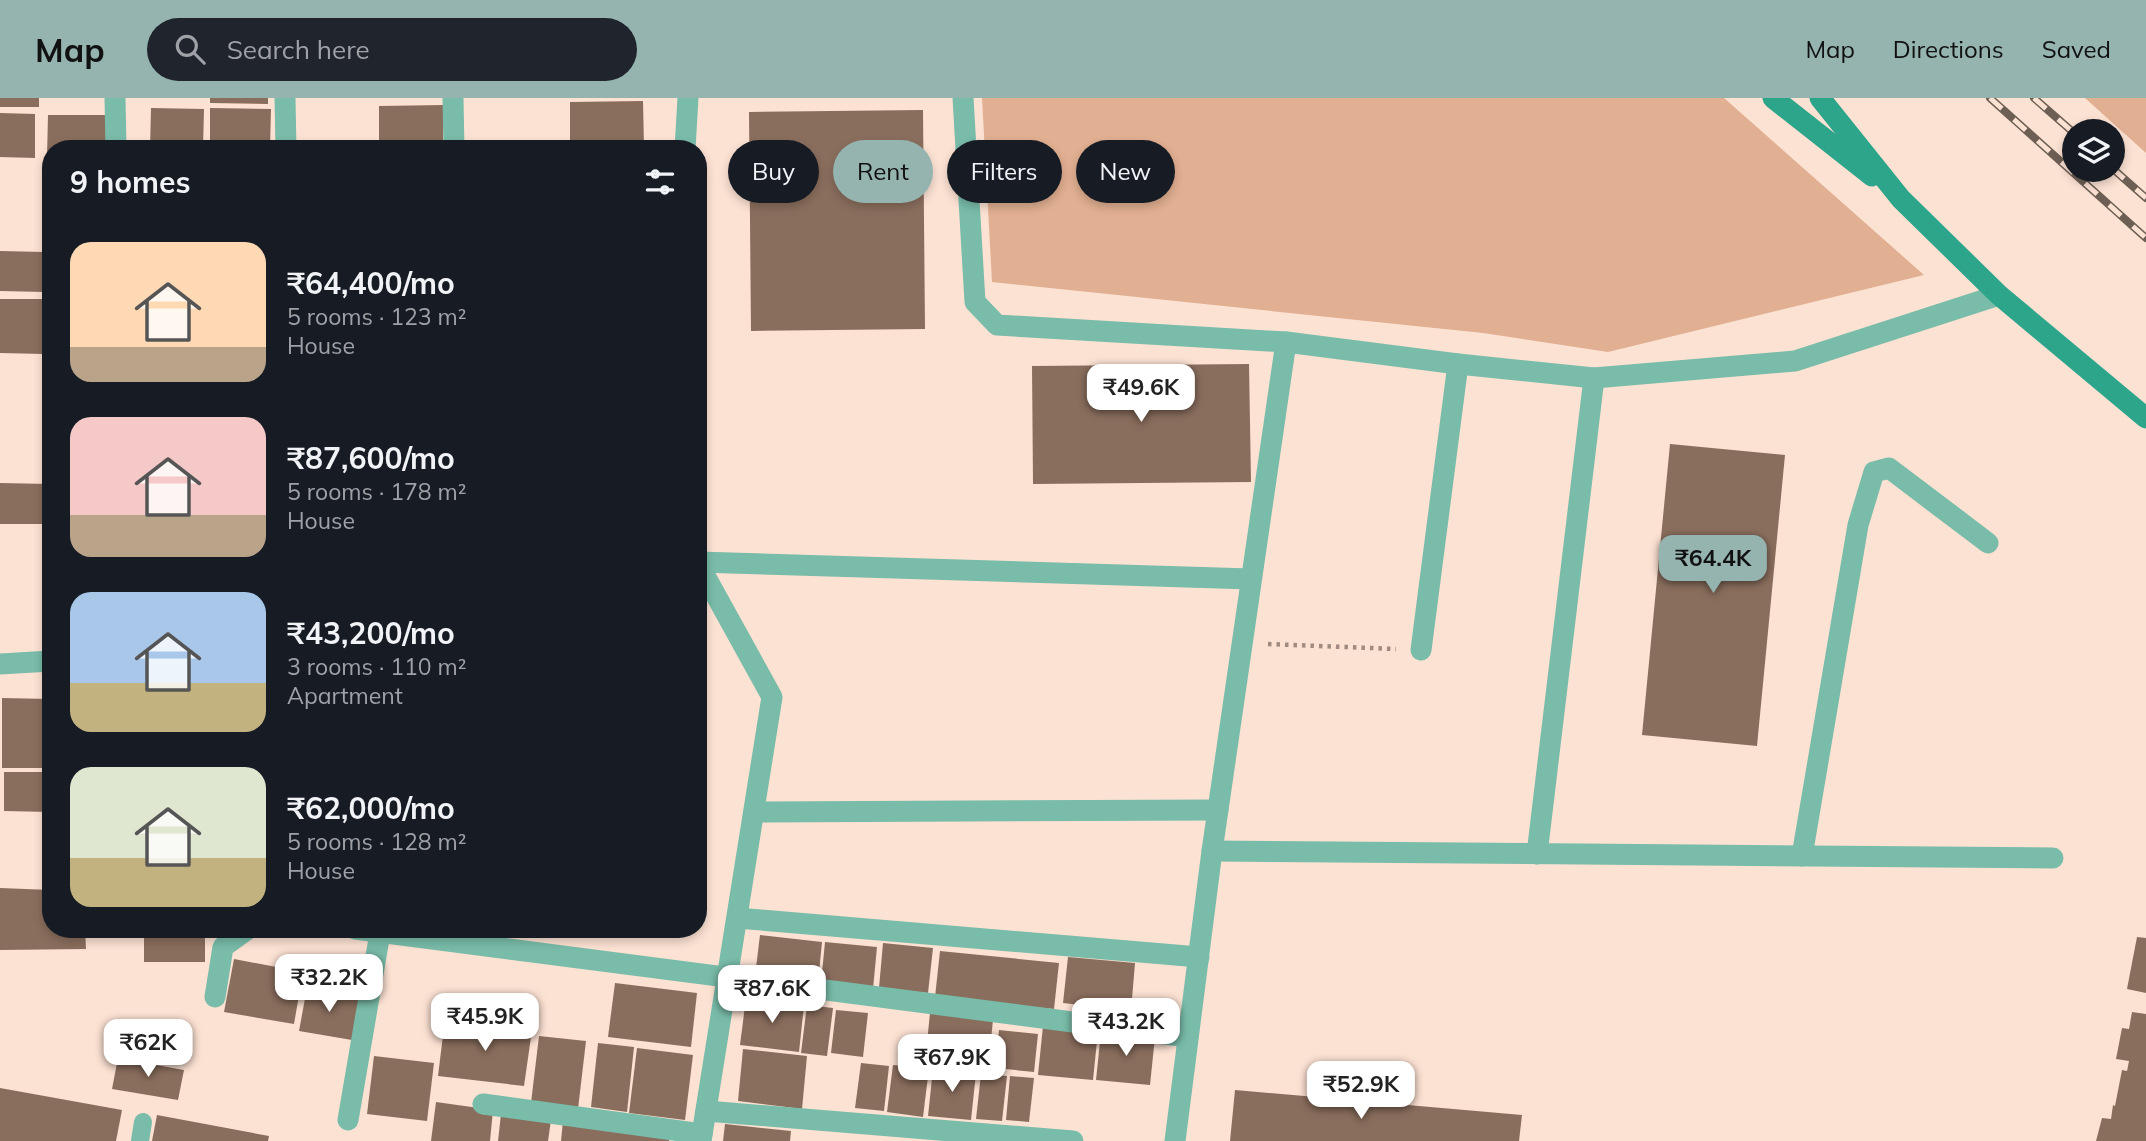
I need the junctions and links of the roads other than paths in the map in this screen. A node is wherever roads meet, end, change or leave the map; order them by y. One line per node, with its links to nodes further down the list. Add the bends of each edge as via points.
1 (115, 98): 8 (street)
2 (285, 98): 9 (street)
3 (453, 98): 10 (street)
4 (688, 98): 11 (street)
5 (963, 98): 14 (street, via 975,302 997,325)
6 (1773, 98): 12 (street)
7 (1820, 98): 12 (street)
8 (116, 140)
9 (286, 140)
10 (454, 140)
11 (686, 140)
12 (1902, 199): 13 (street)
13 (1999, 295): 16 (street, via 1794,361); 17 (street)
14 (1286, 342): 15 (street); 21 (street)
15 (1458, 364): 16 (street); 22 (street)
16 (1594, 378): 28 (street)
17 (2146, 418)
18 (1988, 544): 29 (street, via 1889,468 1874,472 1858,525)
19 (707, 563): 21 (street)
20 (707, 579): 26 (street, via 772,696)
21 (1251, 579): 25 (street)
22 (1421, 650)
23 (42, 662): 24 (street)
24 (0, 664)
25 (1218, 810): 26 (street); 27 (street)
26 (754, 812): 31 (street)
27 (1212, 851): 28 (street); 35 (street)
28 (1537, 854): 29 (street)
29 (1802, 856): 30 (street)
30 (2053, 858)
31 (737, 918): 35 (street); 36 (street)
32 (236, 938): 37 (street, via 223,947)
33 (379, 938): 41 (street)
34 (418, 938): 36 (street)
35 (1199, 957): 38 (street)
36 (727, 979): 38 (street); 40 (street)
37 (215, 997)
38 (1188, 1037): 46 (street)
39 (483, 1104): 43 (street)
40 (706, 1111): 43 (street); 45 (street)
41 (348, 1120)
42 (143, 1122): 44 (lane)
43 (702, 1137)
44 (139, 1141)
45 (1073, 1141)
46 (1175, 1141)

